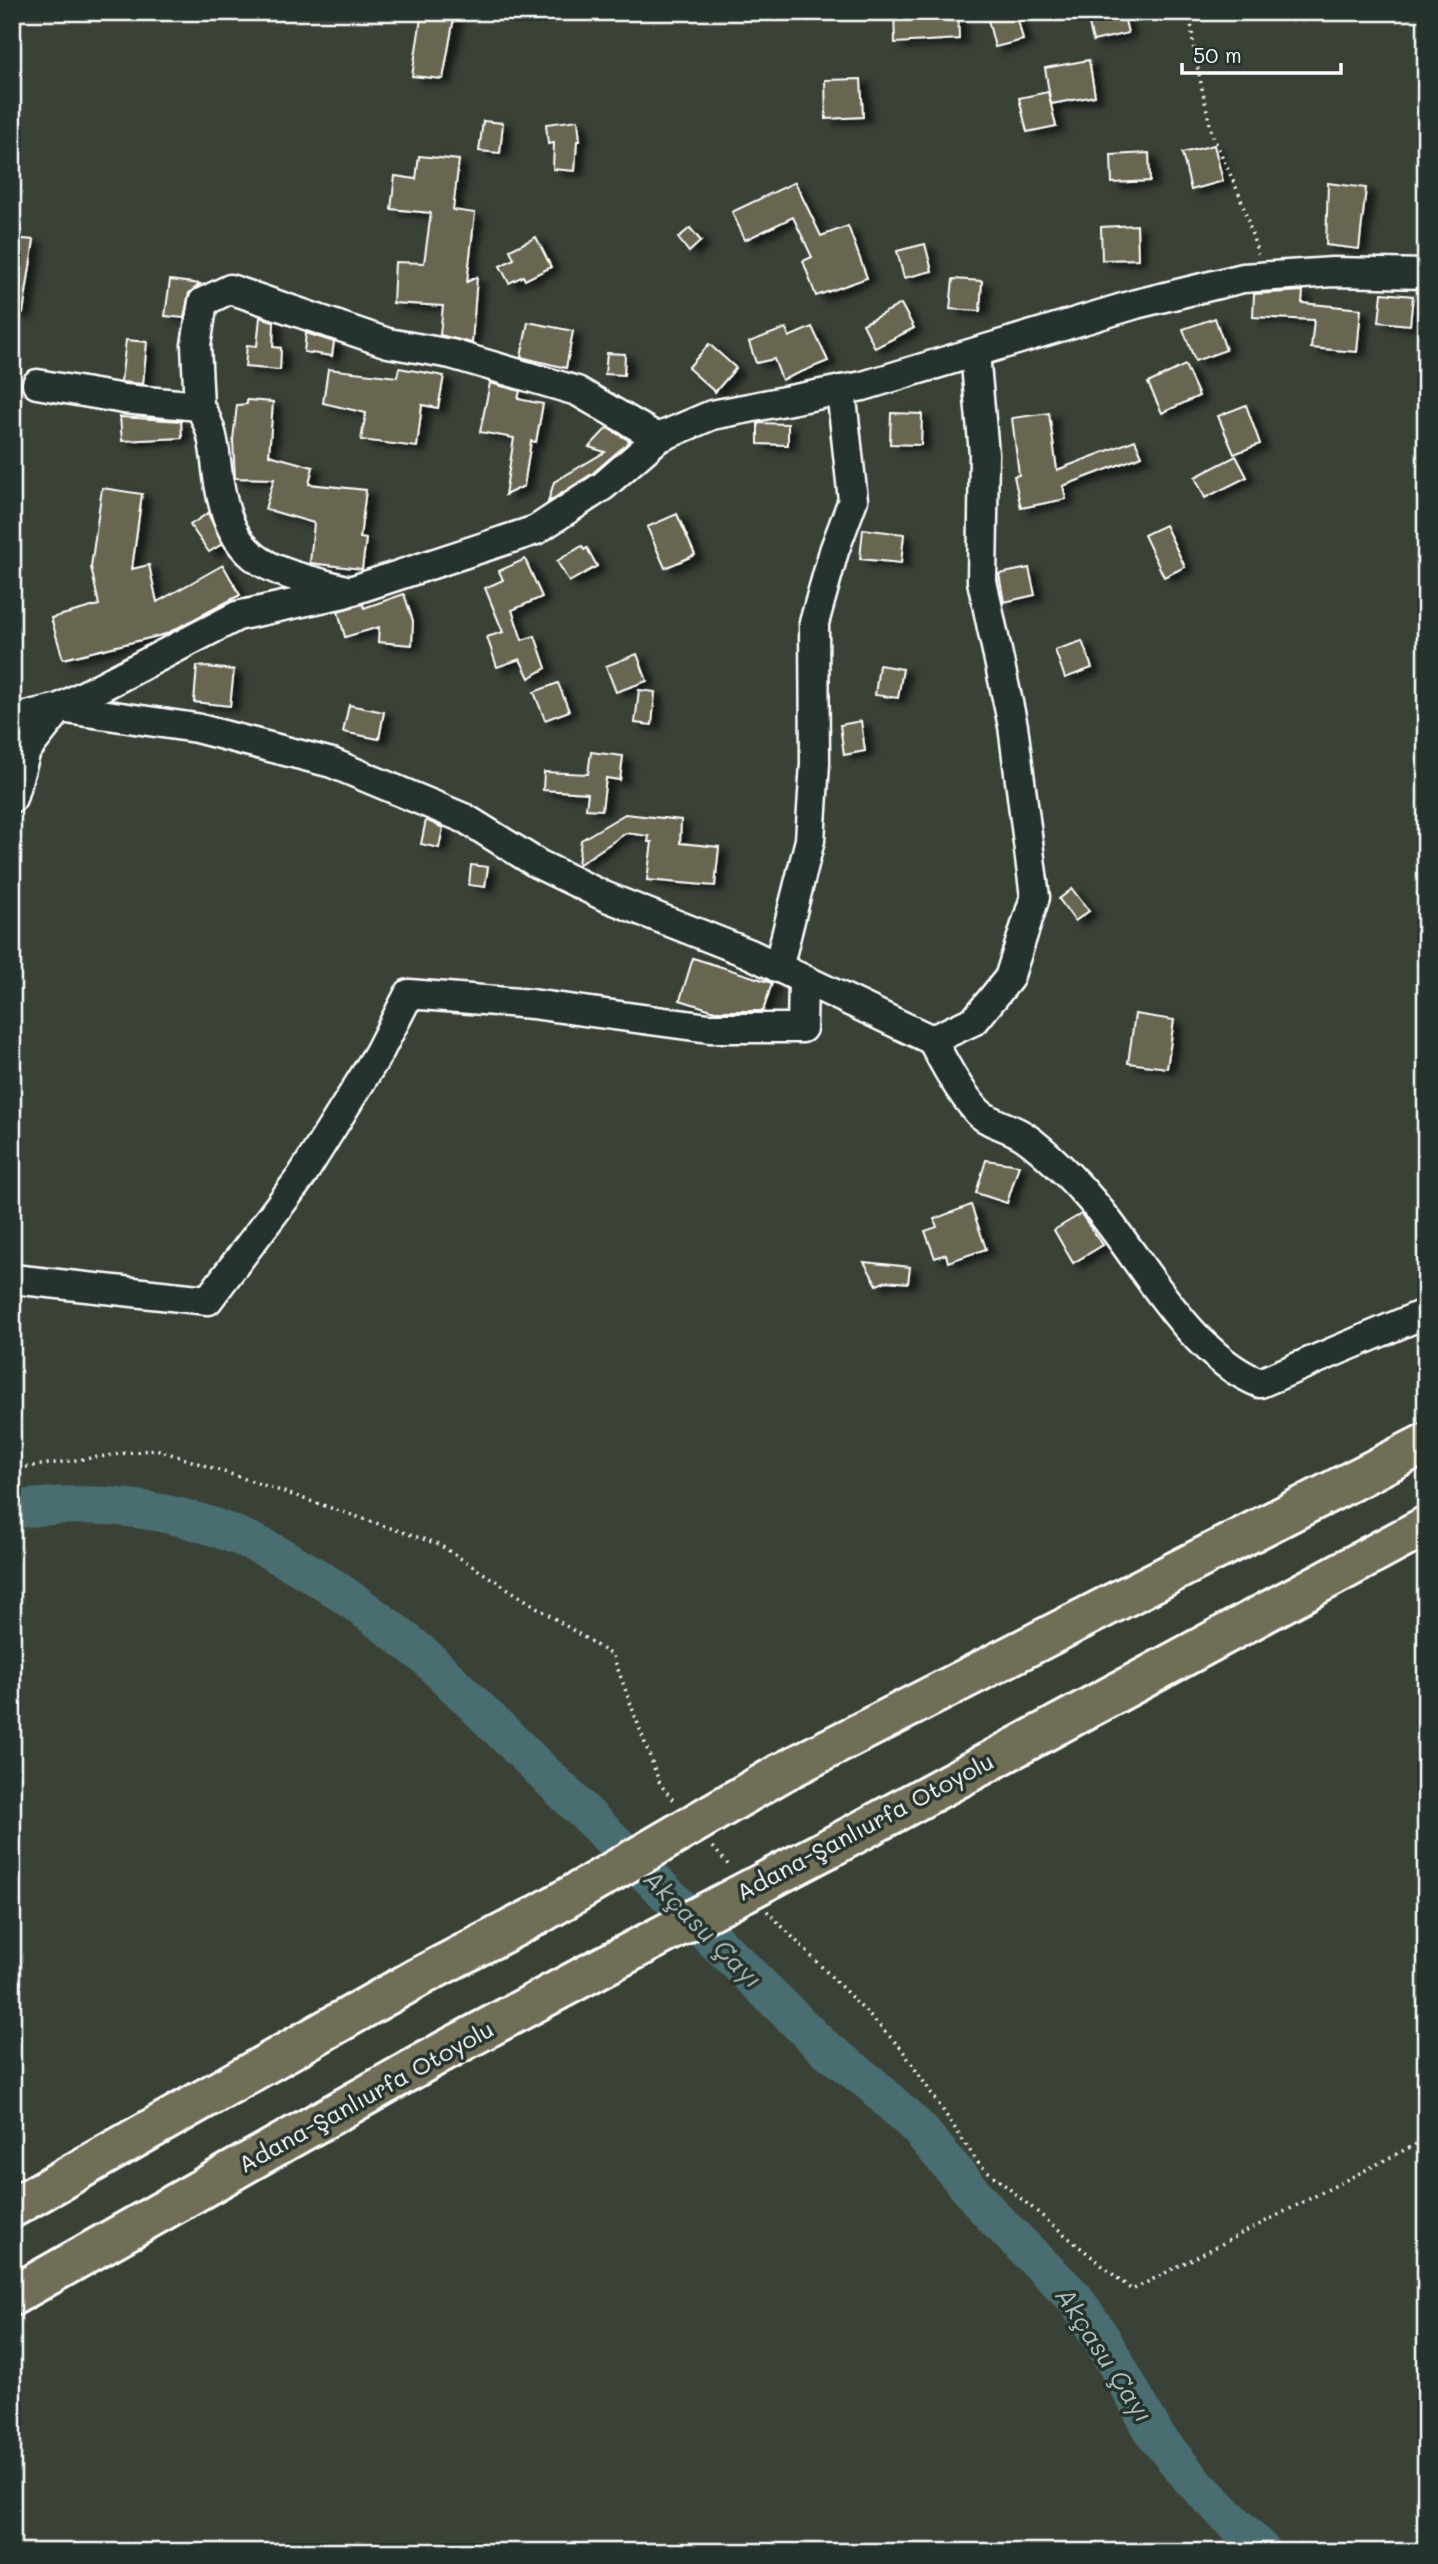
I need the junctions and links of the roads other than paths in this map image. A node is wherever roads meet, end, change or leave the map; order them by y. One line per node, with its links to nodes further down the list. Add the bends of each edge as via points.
1 (1426, 274): 2 (street, via 1333,272 1243,278 1136,304)
2 (975, 353): 4 (street); 12 (street, via 984,454 982,581 1013,726 1035,897 1009,978 975,1020)
3 (37, 384): 5 (street)
4 (841, 390): 6 (street, via 712,415); 11 (street, via 853,500 814,622 810,840)
5 (199, 406): 6 (street, via 196,345 203,302 230,289 388,343 451,354 577,391); 7 (street, via 212,426 219,486 237,540 267,568)
6 (658, 438): 7 (street, via 603,486 536,530)
7 (349, 591): 8 (street, via 237,616)
8 (60, 708): 9 (street); 10 (street, via 26,751); 11 (street, via 196,728 332,763 466,819 538,864 604,896)
9 (12, 719)
10 (12, 798)
11 (791, 974): 12 (street); 13 (street, via 802,1028 709,1027 532,1004 409,994 378,1054 301,1177 208,1300)
12 (932, 1040): 14 (street, via 980,1114 1025,1137 1091,1200 1199,1339 1245,1377 1260,1383)
13 (12, 1279)
14 (1426, 1313)
15 (1426, 1443): 17 (highway, bridge, via 781,1773 538,1915 419,1977)
16 (1426, 1526): 18 (highway, Adana-Şanlıurfa Otoyolu, bridge, via 446,2050)
17 (12, 2208)
18 (12, 2296)

